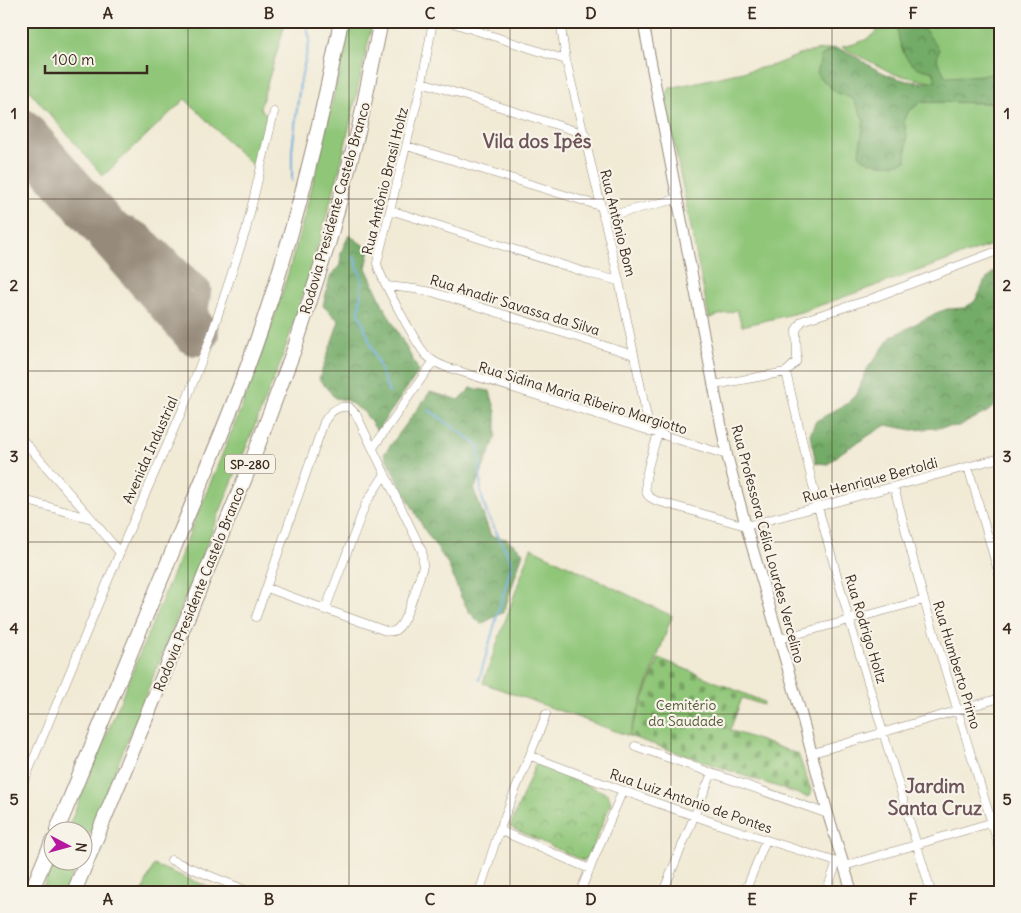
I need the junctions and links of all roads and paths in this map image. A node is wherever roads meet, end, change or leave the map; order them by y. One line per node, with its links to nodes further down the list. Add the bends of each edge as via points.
1 (341, 21): 57 (highway, SP-280, via 301,198 256,344)
2 (382, 21): 53 (highway, Rodovia Presidente Castelo Branco / SP-280, via 355,145 295,347)
3 (433, 21): 8 (street, Rua Antônio Brasil Holtz)
4 (447, 21): 7 (street)
5 (560, 21): 7 (street, Rua Antônio Bom)
6 (643, 21): 12 (main road, Rua Professora Célia Lourdes Vercelino)
7 (566, 60): 10 (street, Rua Antônio Bom)
8 (422, 82): 10 (street); 11 (street, Rua Antônio Brasil Holtz)
9 (274, 112): 35 (street, Avenida Industrial, via 246,230 211,336)
10 (584, 134): 13 (street, Rua Antônio Bom)
11 (407, 146): 13 (street); 14 (street, Rua Antônio Brasil Holtz)
12 (677, 199): 15 (street); 22 (main road, Rua Professora Célia Lourdes Vercelino)
13 (600, 206): 15 (street, Rua Antônio Bom)
14 (390, 210): 17 (street); 18 (street, Rua Antônio Brasil Holtz, via 377,263)
15 (603, 217): 17 (street, Rua Antônio Bom)
16 (992, 253): 21 (street, via 802,321 795,335 796,362)
17 (619, 281): 19 (street, Rua Antônio Bom)
18 (387, 286): 19 (street, Rua Anadir Savassa da Silva, via 432,292); 20 (street, Rua Antônio Brasil Holtz, via 422,349)
19 (634, 355): 23 (street, Rua Antônio Bom)
20 (433, 362): 23 (street, Rua Sidina Maria Ribeiro Margiotto); 25 (street)
21 (786, 372): 22 (street); 32 (street, Rua Rodrigo Holtz)
22 (714, 385): 26 (main road, Rua Professora Célia Lourdes Vercelino)
23 (654, 433): 26 (street, Rua Sidina Maria Ribeiro Margiotto); 34 (street, via 647,474 648,496)
24 (21, 438): 33 (street)
25 (373, 448): 29 (street); 37 (street, via 352,408 337,408 328,416)
26 (727, 455): 34 (main road, Rua Professora Célia Lourdes Vercelino)
27 (1000, 458): 28 (street, Rua Henrique Bertoldi)
28 (968, 467): 30 (street, Rua Henrique Bertoldi); 36 (street)
29 (385, 474): 39 (street, via 366,503); 39 (street, via 423,559 407,613 400,627 386,631)
30 (894, 487): 32 (street, Rua Henrique Bertoldi); 38 (street, Rua Humberto Primo)
31 (21, 499): 33 (street)
32 (818, 507): 34 (street, Rua Henrique Bertoldi); 41 (street, Rua Rodrigo Holtz)
33 (92, 519): 35 (street)
34 (746, 526): 42 (main road, Rua Professora Célia Lourdes Vercelino)
35 (120, 553): 51 (street, Avenida Industrial)
36 (1000, 578)
37 (267, 588): 39 (street); 40 (street)
38 (924, 600): 41 (street); 44 (street, Rua Humberto Primo)
39 (325, 610)
40 (256, 618)
41 (850, 619): 42 (street); 46 (street, Rua Rodrigo Holtz)
42 (779, 639): 48 (main road, Rua Professora Célia Lourdes Vercelino)
43 (1000, 698): 44 (street)
44 (958, 711): 46 (street); 59 (street, Rua Humberto Primo)
45 (546, 714): 49 (street)
46 (883, 732): 48 (street); 62 (street, Rua Rodrigo Holtz)
47 (635, 746): 50 (street)
48 (813, 753): 55 (main road, Rua Professora Célia Lourdes Vercelino)
49 (531, 756): 54 (street, Rua Luiz Antonio de Pontes); 60 (street)
50 (712, 773): 55 (street); 56 (street)
51 (23, 780): 52 (street, Avenida Industrial)
52 (21, 789)
53 (117, 789): 69 (highway, Rodovia Presidente Castelo Branco / SP-280); 70 (highway)
54 (622, 792): 56 (street, Rua Luiz Antonio de Pontes); 67 (street)
55 (828, 814): 65 (main road, Rua Professora Célia Lourdes Vercelino)
56 (695, 815): 61 (street, Rua Luiz Antonio de Pontes); 74 (street)
57 (61, 820)
58 (1000, 820): 59 (street)
59 (991, 822): 62 (street); 63 (street, Rua Humberto Primo)
60 (499, 830): 67 (street); 72 (street)
61 (766, 840): 65 (street, Rua Luiz Antonio de Pontes); 75 (street)
62 (916, 844): 65 (street); 78 (street, Rua Rodrigo Holtz)
63 (1000, 850)
64 (171, 860): 71 (street)
65 (841, 864): 76 (street); 77 (main road, Rua Professora Célia Lourdes Vercelino)
66 (42, 866): 68 (highway)
67 (590, 869): 73 (street)
68 (31, 892)
69 (74, 892)
70 (85, 892)
71 (250, 892)
72 (478, 892)
73 (580, 892)
74 (663, 892)
75 (745, 892)
76 (826, 892)
77 (852, 892)
78 (931, 892)

